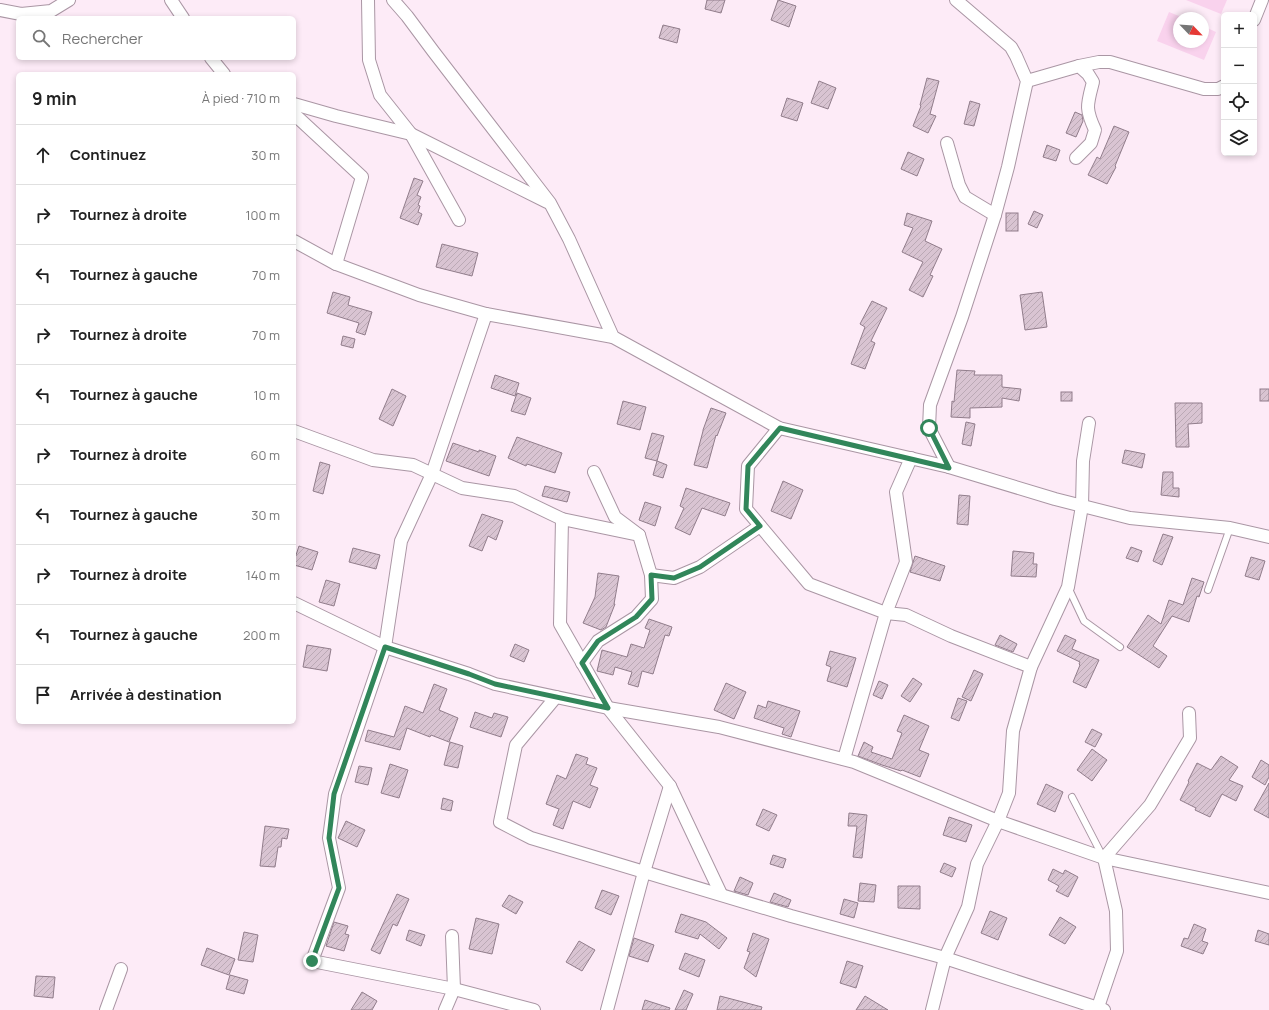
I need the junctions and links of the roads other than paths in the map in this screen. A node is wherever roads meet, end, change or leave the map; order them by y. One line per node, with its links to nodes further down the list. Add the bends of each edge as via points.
1 (69, 0): 7 (street, via 51,11 21,14)
2 (171, 0): 9 (street)
3 (368, 0): 17 (street, via 370,60 380,95)
4 (393, 0): 20 (street, via 408,16)
5 (956, 0): 13 (street, via 1011,47)
6 (1262, 0): 8 (street)
7 (0, 10)
8 (1257, 12)
9 (182, 16)
10 (212, 60): 12 (street)
11 (1079, 66): 13 (street); 14 (street, via 1110,62 1204,89); 19 (street, via 1092,82 1087,106 1095,130 1090,144)
12 (221, 72)
13 (1027, 81): 21 (street)
14 (1221, 88)
15 (296, 105): 17 (street)
16 (296, 116): 24 (street, via 362,177)
17 (410, 134): 20 (street); 22 (street)
18 (947, 143): 21 (street, via 965,197)
19 (1076, 158)
20 (550, 203): 26 (street)
21 (995, 215): 31 (street, via 930,406 929,428)
22 (459, 220)
23 (296, 242): 24 (street)
24 (336, 264): 25 (street, via 419,295)
25 (486, 314): 26 (street); 33 (street)
26 (613, 337): 28 (street)
27 (1089, 423): 34 (street, via 1083,461)
28 (780, 428): 30 (street); 36 (street, via 748,466 746,509)
29 (296, 432): 33 (street, via 373,460 413,464)
30 (911, 458): 31 (street); 44 (street, via 896,492 906,562)
31 (949, 468): 34 (street)
32 (594, 472): 38 (street, via 615,517)
33 (432, 474): 35 (street, via 462,488 514,496); 45 (street, via 401,541)
34 (1082, 506): 37 (street, via 1130,518); 41 (street)
35 (562, 519): 38 (street); 47 (street, via 560,624)
36 (760, 526): 40 (street, via 700,567 674,578); 44 (street, via 809,584)
37 (1230, 528): 39 (street); 42 (lane)
38 (639, 535): 40 (street)
39 (1269, 537)
40 (651, 575): 47 (street, via 652,599 636,617 598,641)
41 (1068, 587): 46 (lane, via 1084,621); 48 (street)
42 (1208, 590)
43 (296, 604): 45 (street)
44 (886, 614): 48 (street, via 906,615 951,636); 52 (street)
45 (385, 647): 49 (street, via 495,684); 63 (street, via 334,794 329,838 339,888 312,961)
46 (1120, 647)
47 (582, 663): 50 (street)
48 (1031, 667): 55 (street, via 1013,731 1009,792)
49 (556, 697): 50 (street); 57 (street, via 516,745 500,822 531,838)
50 (608, 708): 52 (street, via 719,727); 53 (street)
51 (1189, 713): 56 (street, via 1190,738 1150,804)
52 (844, 759): 55 (street)
53 (670, 786): 57 (street); 59 (street)
54 (1072, 797): 56 (lane)
55 (998, 821): 56 (street); 61 (street, via 977,864 968,906)
56 (1104, 858): 58 (street); 64 (street, via 1116,911 1117,951)
57 (644, 872): 59 (street); 68 (street)
58 (1269, 893)
59 (722, 894): 61 (street)
60 (452, 936): 63 (street)
61 (945, 958): 64 (street); 69 (street)
62 (121, 969): 65 (street)
63 (454, 989): 66 (street); 67 (street)
64 (1099, 1009)
65 (106, 1010)
66 (445, 1010)
67 (534, 1010)
68 (607, 1010)
69 (932, 1010)

